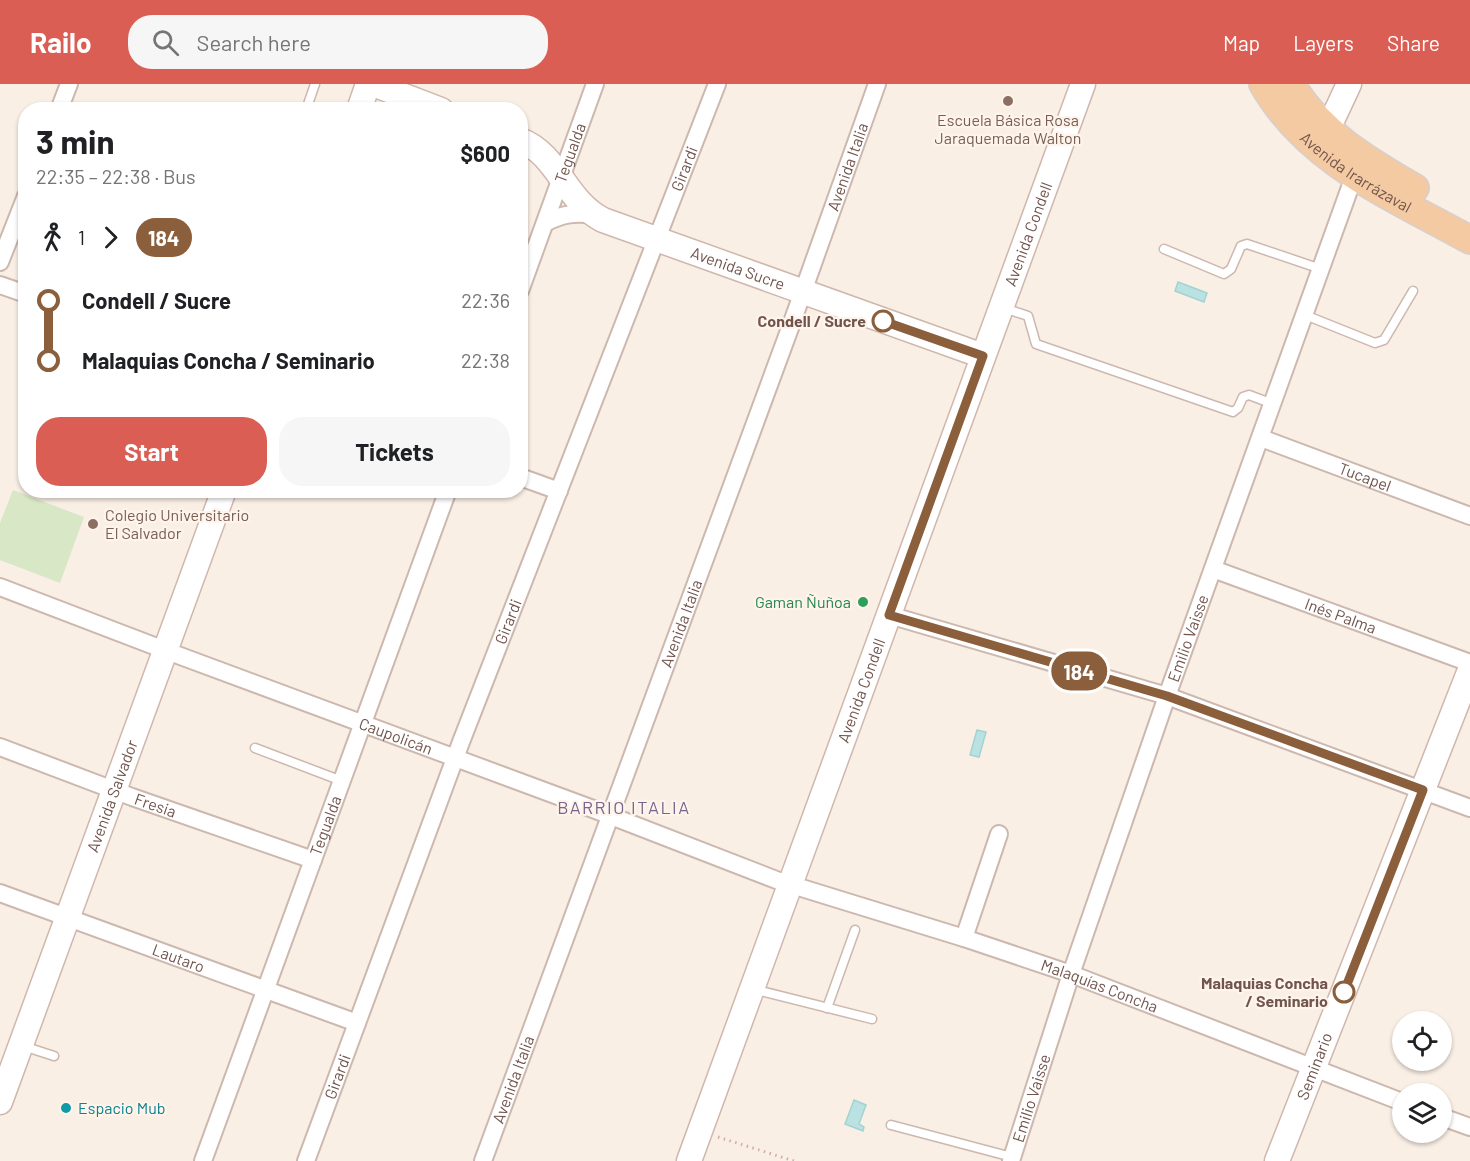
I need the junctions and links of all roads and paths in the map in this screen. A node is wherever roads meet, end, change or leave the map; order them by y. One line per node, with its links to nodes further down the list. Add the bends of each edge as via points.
1 (69, 84): 11 (street)
2 (315, 84): 12 (lane)
3 (371, 84): 13 (street); 14 (street)
4 (595, 84): 19 (street, Tegualda)
5 (717, 84): 24 (street, Girardi)
6 (877, 84): 33 (street, Avenida Italia)
7 (1083, 84): 34 (street, Avenida Condell)
8 (1263, 84): 16 (main road, Avenida Irarrázaval)
9 (1291, 84): 15 (main road, Avenida Irarrázaval)
10 (1349, 84): 15 (street)
11 (62, 102)
12 (309, 102)
13 (363, 102)
14 (419, 102)
15 (1328, 129): 16 (main road); 18 (main road, Avenida Irarrázaval)
16 (1297, 131): 18 (main road, Avenida Irarrázaval, via 1325,155)
17 (528, 143): 19 (street, Avenida Sucre, via 543,154)
18 (1356, 164): 22 (main road, Avenida Irarrázaval); 25 (main road, Avenida Irarrázaval); 29 (street, Emilio Vaisse)
19 (561, 178): 20 (street, Avenida Sucre, via 579,204); 23 (street, Tegualda)
20 (594, 215): 23 (street, via 569,213); 24 (street, Avenida Sucre)
21 (18, 216): 27 (street)
22 (1470, 219)
23 (545, 223): 28 (street, Tegualda)
24 (656, 240): 33 (street, Avenida Sucre); 40 (street, Girardi)
25 (1470, 240)
26 (1164, 249): 29 (lane, via 1224,274 1231,269 1241,246 1247,244)
27 (0, 262)
28 (528, 269)
29 (1321, 269): 35 (street, Emilio Vaisse)
30 (0, 285): 31 (street)
31 (18, 291)
32 (1413, 291): 35 (lane, via 1384,340 1375,343)
33 (802, 293): 36 (street, Avenida Sucre); 59 (street, Avenida Italia)
34 (1001, 307): 36 (street, Avenida Condell); 37 (lane, via 1028,316 1036,344 1233,412 1249,395)
35 (1305, 315): 37 (street, Emilio Vaisse)
36 (983, 356): 46 (street, Avenida Condell)
37 (1273, 404): 38 (street, Emilio Vaisse)
38 (1261, 438): 43 (street, Tucapel); 44 (street, Emilio Vaisse)
39 (528, 480): 40 (street)
40 (559, 491): 54 (street, Girardi)
41 (221, 498): 47 (street, Avenida Salvador)
42 (445, 498): 51 (street, Tegualda)
43 (1470, 516)
44 (1213, 569): 48 (street, Inés Palma); 50 (street, Emilio Vaisse)
45 (0, 587): 47 (street, Caupolicán)
46 (889, 615): 50 (street); 62 (street, Avenida Condell)
47 (164, 650): 51 (street, Caupolicán); 56 (street, Avenida Salvador)
48 (1470, 663)
49 (1470, 670): 57 (street, Seminario)
50 (1167, 696): 57 (street); 67 (street, Emilio Vaisse)
51 (363, 724): 54 (street, Caupolicán); 55 (street, Tegualda)
52 (0, 747): 56 (street, Fresia)
53 (255, 748): 55 (lane)
54 (455, 758): 59 (street, Caupolicán); 72 (street, Girardi)
55 (342, 781): 61 (street, Tegualda)
56 (113, 790): 61 (street, Fresia); 64 (street, Avenida Salvador)
57 (1423, 790): 58 (street); 75 (street, Seminario)
58 (1470, 808)
59 (611, 816): 62 (street, Caupolicán); 85 (street, Avenida Italia)
60 (999, 834): 66 (street)
61 (313, 860): 69 (street, Tegualda)
62 (790, 884): 66 (street, Malaquías Concha); 68 (street, Avenida Condell)
63 (0, 893): 64 (street, Lautaro)
64 (67, 918): 69 (street, Lautaro); 73 (street, Avenida Salvador)
65 (855, 930): 70 (lane)
66 (964, 938): 67 (street, Malaquías Concha)
67 (1071, 974): 75 (street, Malaquías Concha); 82 (street, Emilio Vaisse)
68 (752, 989): 70 (lane); 86 (street, Avenida Condell)
69 (265, 990): 72 (street, Lautaro); 83 (street, Tegualda)
70 (827, 1008): 71 (lane)
71 (872, 1019)
72 (357, 1023): 84 (street, Girardi)
73 (21, 1045): 74 (lane); 76 (street, Avenida Salvador)
74 (54, 1056)
75 (1314, 1068): 77 (street, Malaquías Concha); 88 (street, Seminario)
76 (2, 1092)
77 (1392, 1098)
78 (1452, 1121): 80 (street)
79 (891, 1125): 82 (lane)
80 (1470, 1127)
81 (722, 1138): 87 (path)
82 (1011, 1159)
83 (203, 1161)
84 (306, 1161)
85 (483, 1161)
86 (689, 1161)
87 (794, 1161)
88 (1277, 1161)

